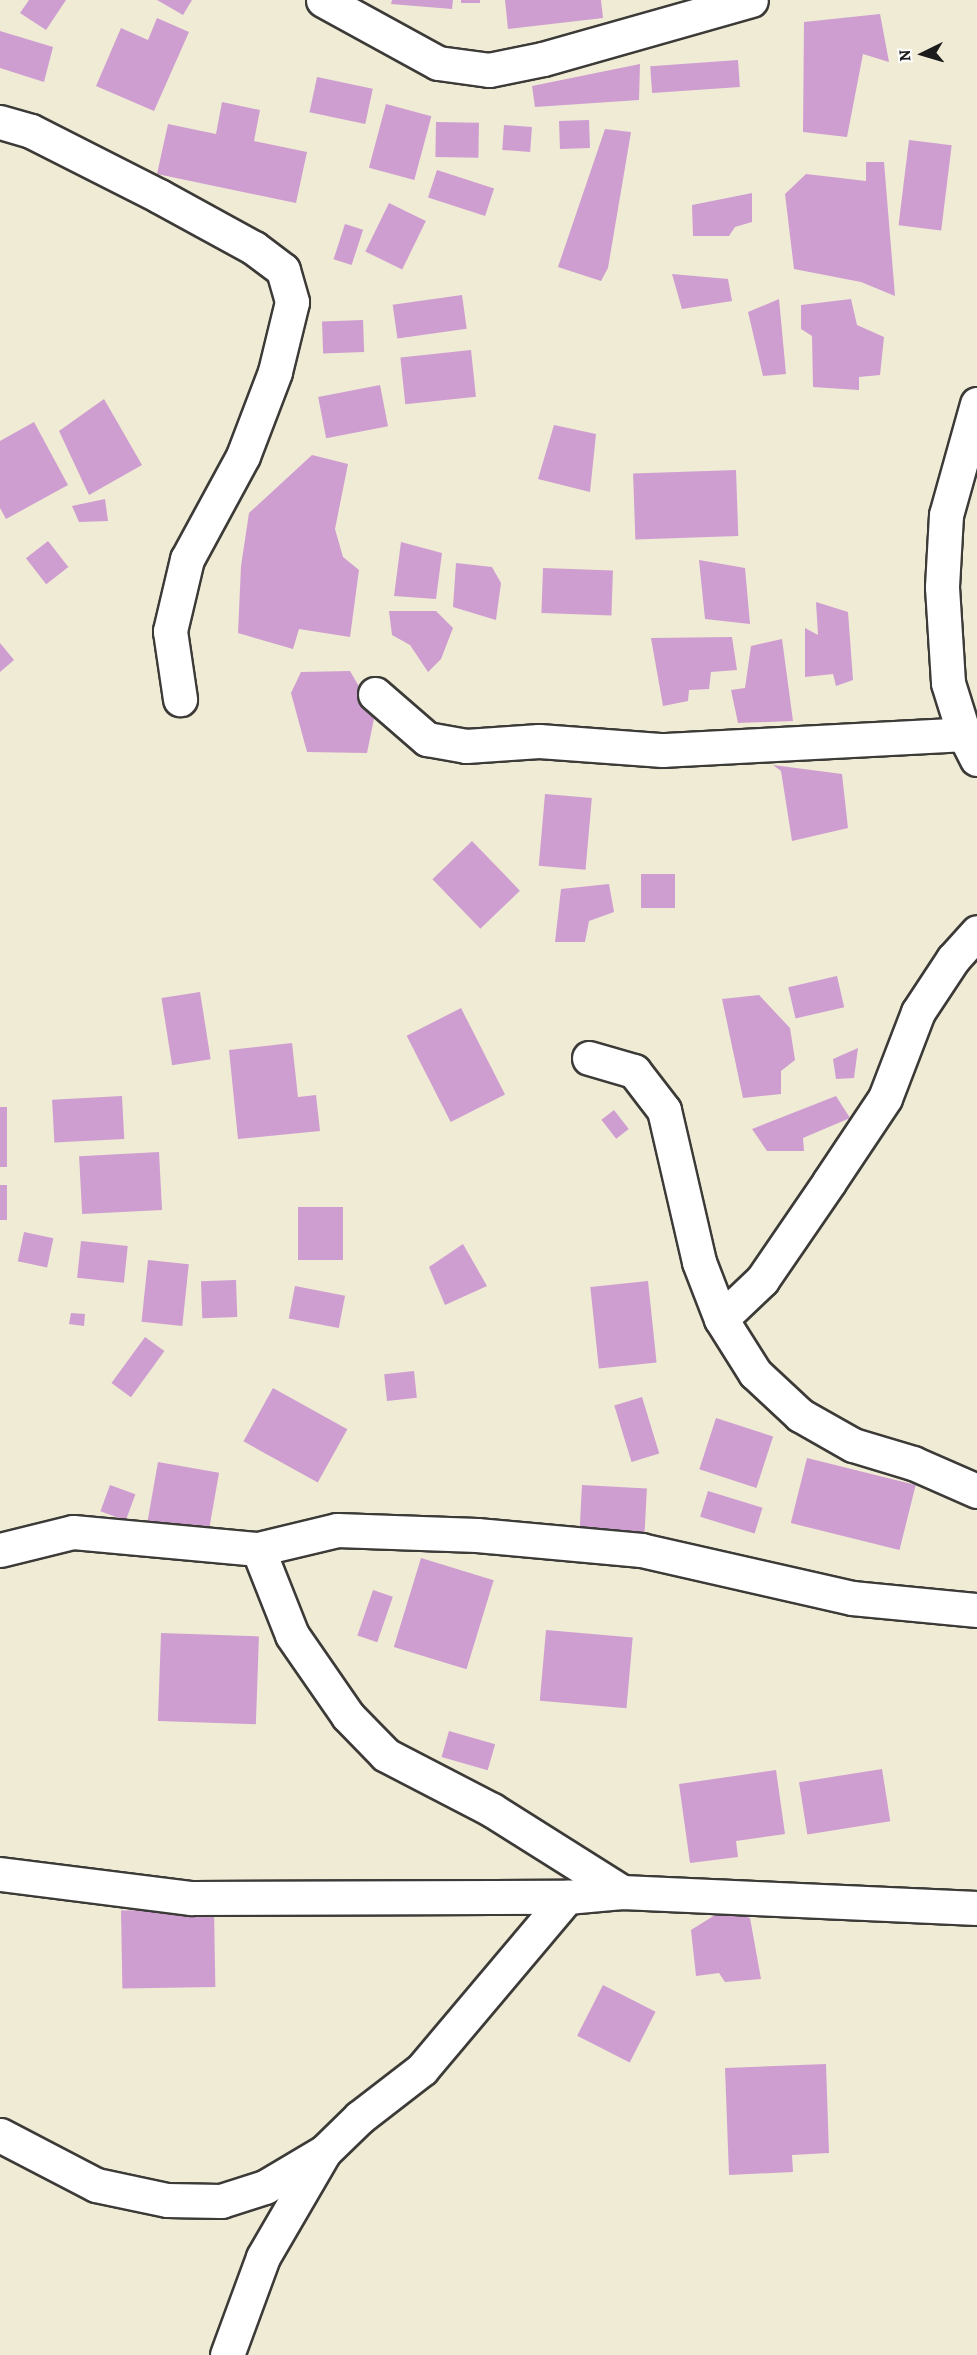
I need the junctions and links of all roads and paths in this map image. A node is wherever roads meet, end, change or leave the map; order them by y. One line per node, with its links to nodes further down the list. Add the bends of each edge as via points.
1 (323, 0): 2 (street, via 438,63 489,70 543,59)
2 (751, 0)
3 (0, 122): 6 (street, via 32,131 254,248 282,270 292,302 275,372 243,456 187,559 170,631)
4 (977, 404): 7 (street, via 946,515 942,587 948,683)
5 (375, 694): 7 (street, via 426,739 466,746 539,741 663,750)
6 (180, 699)
7 (970, 746)
8 (977, 932): 10 (street, via 918,1012 885,1098 762,1280)
9 (589, 1058): 10 (street, via 634,1071 664,1110 699,1262)
10 (721, 1319): 11 (street, via 754,1373 800,1414 853,1445 913,1463)
11 (977, 1491)
12 (258, 1549): 13 (street, via 73,1532); 14 (street, via 337,1530 477,1535 641,1550 852,1598); 16 (street, via 292,1635 348,1716 386,1755 492,1810)
13 (0, 1550)
14 (977, 1610)
15 (0, 1874): 17 (street, via 191,1898)
16 (622, 1892): 17 (street); 18 (street)
17 (567, 1897): 20 (street, via 422,2069 360,2117)
18 (977, 1908)
19 (0, 2135): 20 (street, via 96,2185 167,2200 220,2200 265,2187)
20 (324, 2152): 21 (street, via 263,2257)
21 (227, 2355)

